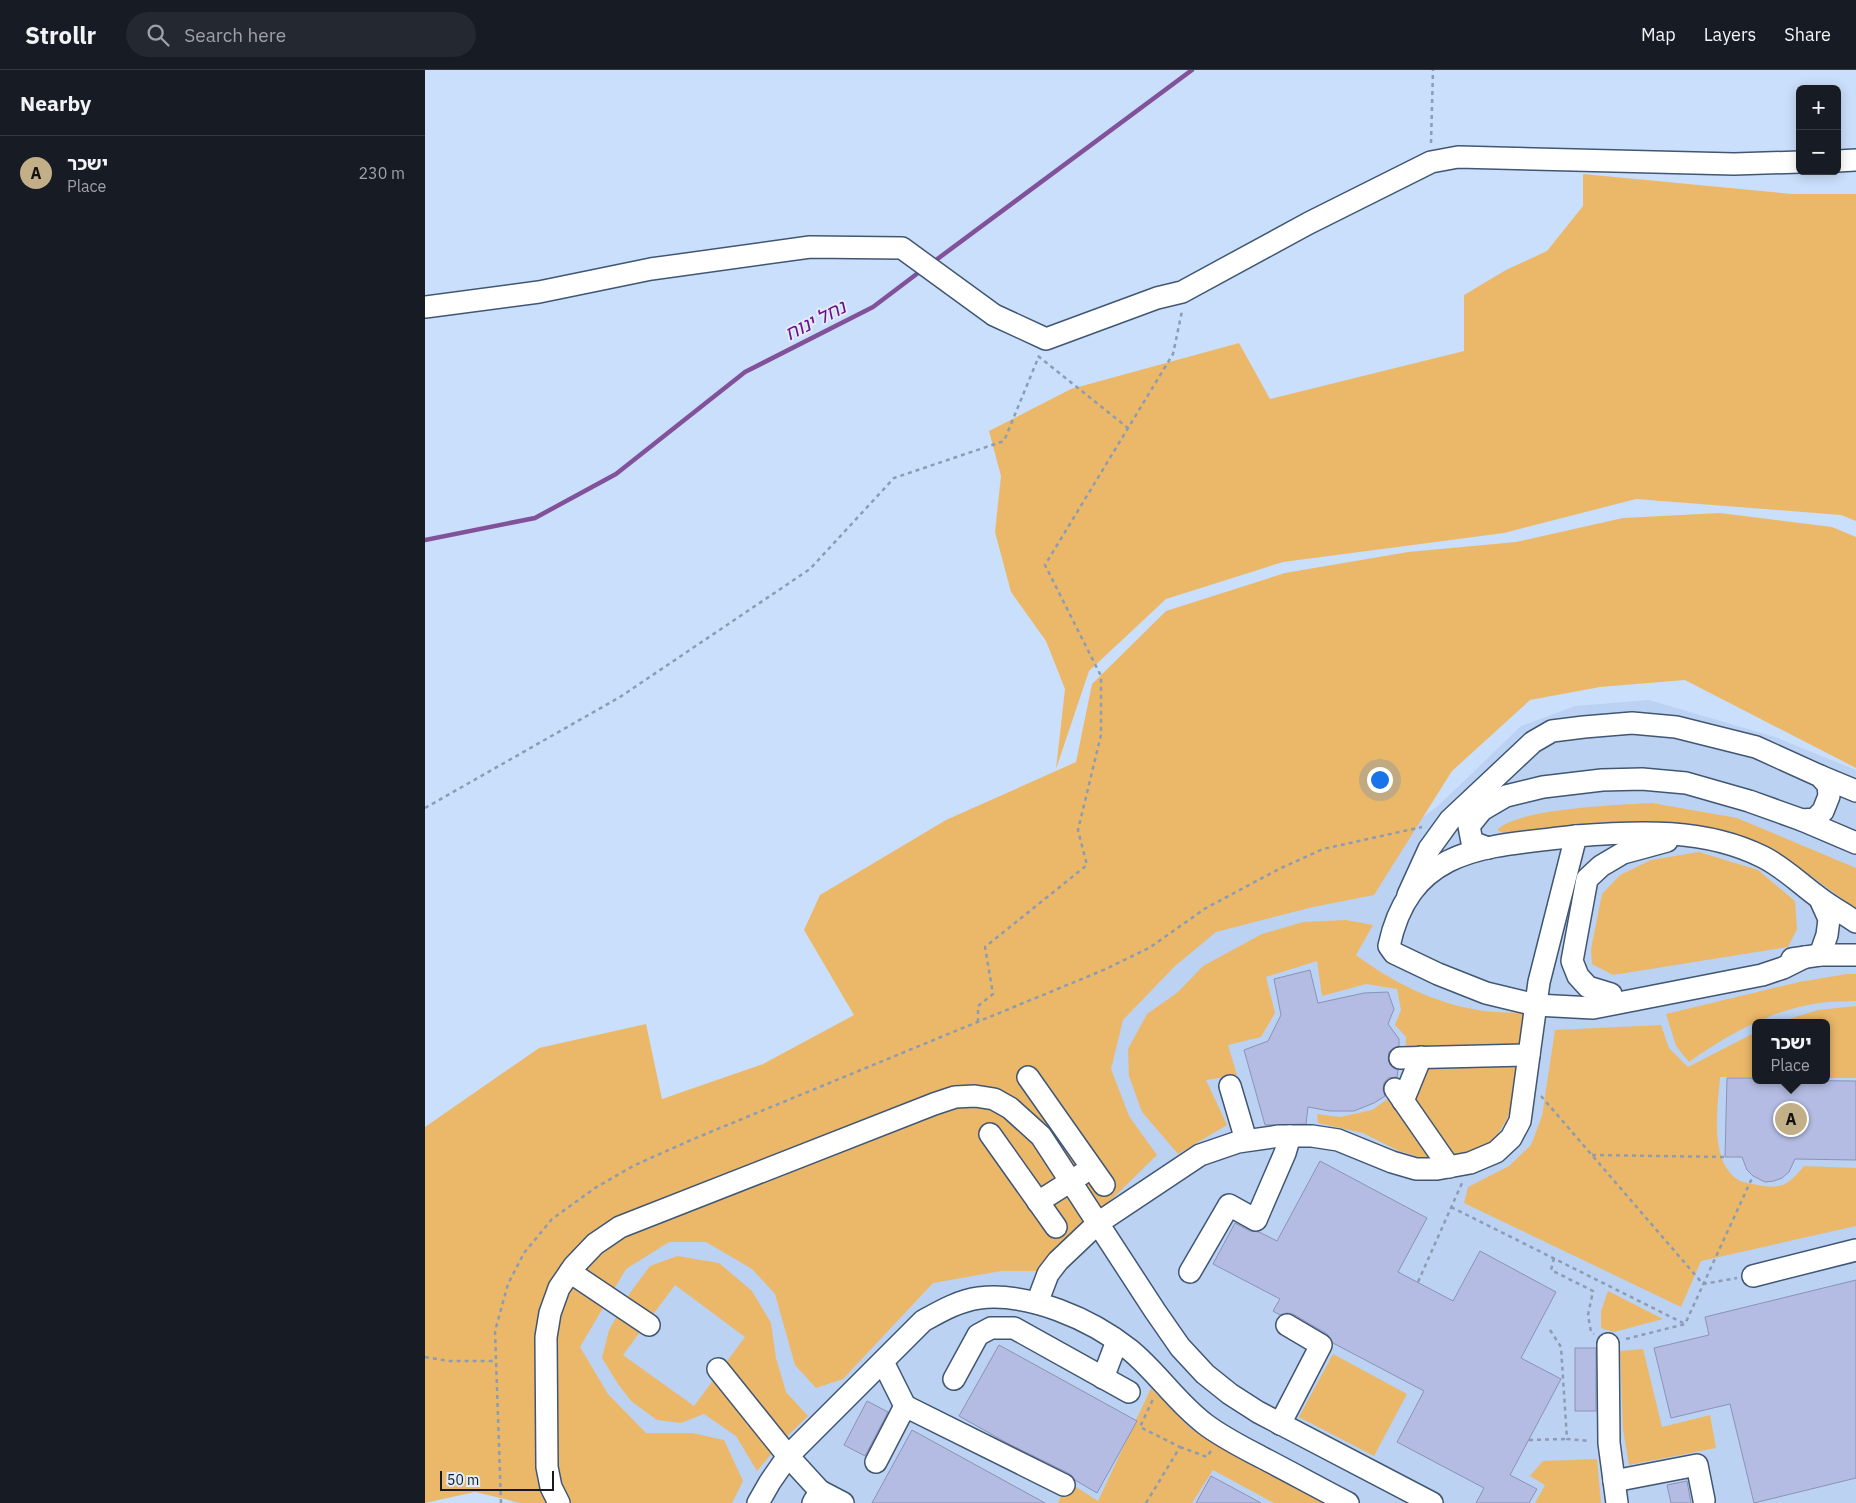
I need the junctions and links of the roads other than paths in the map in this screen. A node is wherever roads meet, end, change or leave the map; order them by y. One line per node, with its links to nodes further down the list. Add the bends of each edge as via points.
1 (1856, 160): 2 (street)
2 (1841, 161)
3 (1796, 162): 4 (street, via 1734,164 1458,157 1431,162 1182,292 1157,298 1042,348 902,248 810,247 651,269 539,292)
4 (425, 307)
5 (1820, 776): 6 (street); 7 (street, via 1828,785 1826,804 1815,819); 12 (street, via 1755,747 1675,727 1632,723 1552,731 1533,742 1450,820 1429,849)
6 (1856, 791)
7 (1803, 820): 10 (street); 11 (street, via 1686,782 1602,780 1543,787 1506,796 1482,810 1469,826 1472,842)
8 (1576, 836): 9 (street, via 1615,833); 11 (street); 18 (street)
9 (1695, 836): 13 (street, via 1735,845 1762,856 1787,871); 17 (street, via 1623,853 1587,879 1573,961 1578,976 1589,987)
10 (1856, 843)
11 (1487, 848): 12 (street, via 1443,864)
12 (1407, 896): 18 (street, via 1393,928 1389,946 1394,954 1487,993)
13 (1820, 899): 14 (street); 16 (street, via 1829,919 1827,935)
14 (1856, 922)
15 (1856, 955): 16 (street)
16 (1812, 956): 17 (street, via 1743,966); 18 (street, via 1762,975 1593,1008)
17 (1611, 994): 18 (street)
18 (1536, 1005): 19 (street)
19 (1529, 1055): 25 (street, via 1520,1121 1511,1138 1496,1152 1471,1163); 25 (street, via 1411,1058 1399,1095)
20 (1028, 1077): 26 (street)
21 (1230, 1086): 24 (street)
22 (990, 1134): 29 (street)
23 (1290, 1136): 24 (street); 25 (street, via 1338,1140 1416,1169); 34 (street, via 1257,1220 1229,1205)
24 (1246, 1140): 30 (street, via 1200,1155)
25 (1449, 1167)
26 (1091, 1168): 27 (street); 28 (street)
27 (1071, 1181): 29 (street); 30 (street); 33 (street, via 1041,1136 1010,1108 994,1099 955,1097 620,1227 595,1244)
28 (1104, 1185)
29 (1038, 1202): 31 (street)
30 (1098, 1223): 36 (street, via 1048,1274); 47 (street, via 1180,1347 1205,1374 1230,1394)
31 (1056, 1227)
32 (1856, 1250): 35 (street)
33 (570, 1272): 37 (street); 54 (street, via 559,1288 546,1338 547,1467 551,1487)
34 (1190, 1272)
35 (1753, 1276)
36 (1037, 1303): 39 (street, via 1069,1315); 41 (street, via 1008,1298 978,1298 951,1306 923,1321)
37 (649, 1325)
38 (1287, 1325): 47 (street, via 1321,1345)
39 (1117, 1341): 44 (street); 57 (street, via 1162,1380 1186,1408 1219,1434)
40 (1608, 1344): 50 (street, via 1609,1443)
41 (883, 1362): 46 (street); 48 (street)
42 (718, 1369): 48 (street)
43 (954, 1378): 44 (street, via 978,1335 991,1328 1014,1328)
44 (1103, 1378): 45 (street)
45 (1129, 1392)
46 (905, 1406): 49 (street); 51 (street)
47 (1280, 1424): 58 (street)
48 (788, 1456): 52 (street); 55 (street)
49 (876, 1462)
50 (1614, 1481): 53 (street, via 1697,1465); 59 (street)
51 (1064, 1485)
52 (817, 1497): 56 (street)
53 (1704, 1500)
54 (559, 1503)
55 (758, 1503)
56 (843, 1503)
57 (1348, 1503)
58 (1432, 1503)
59 (1617, 1503)

